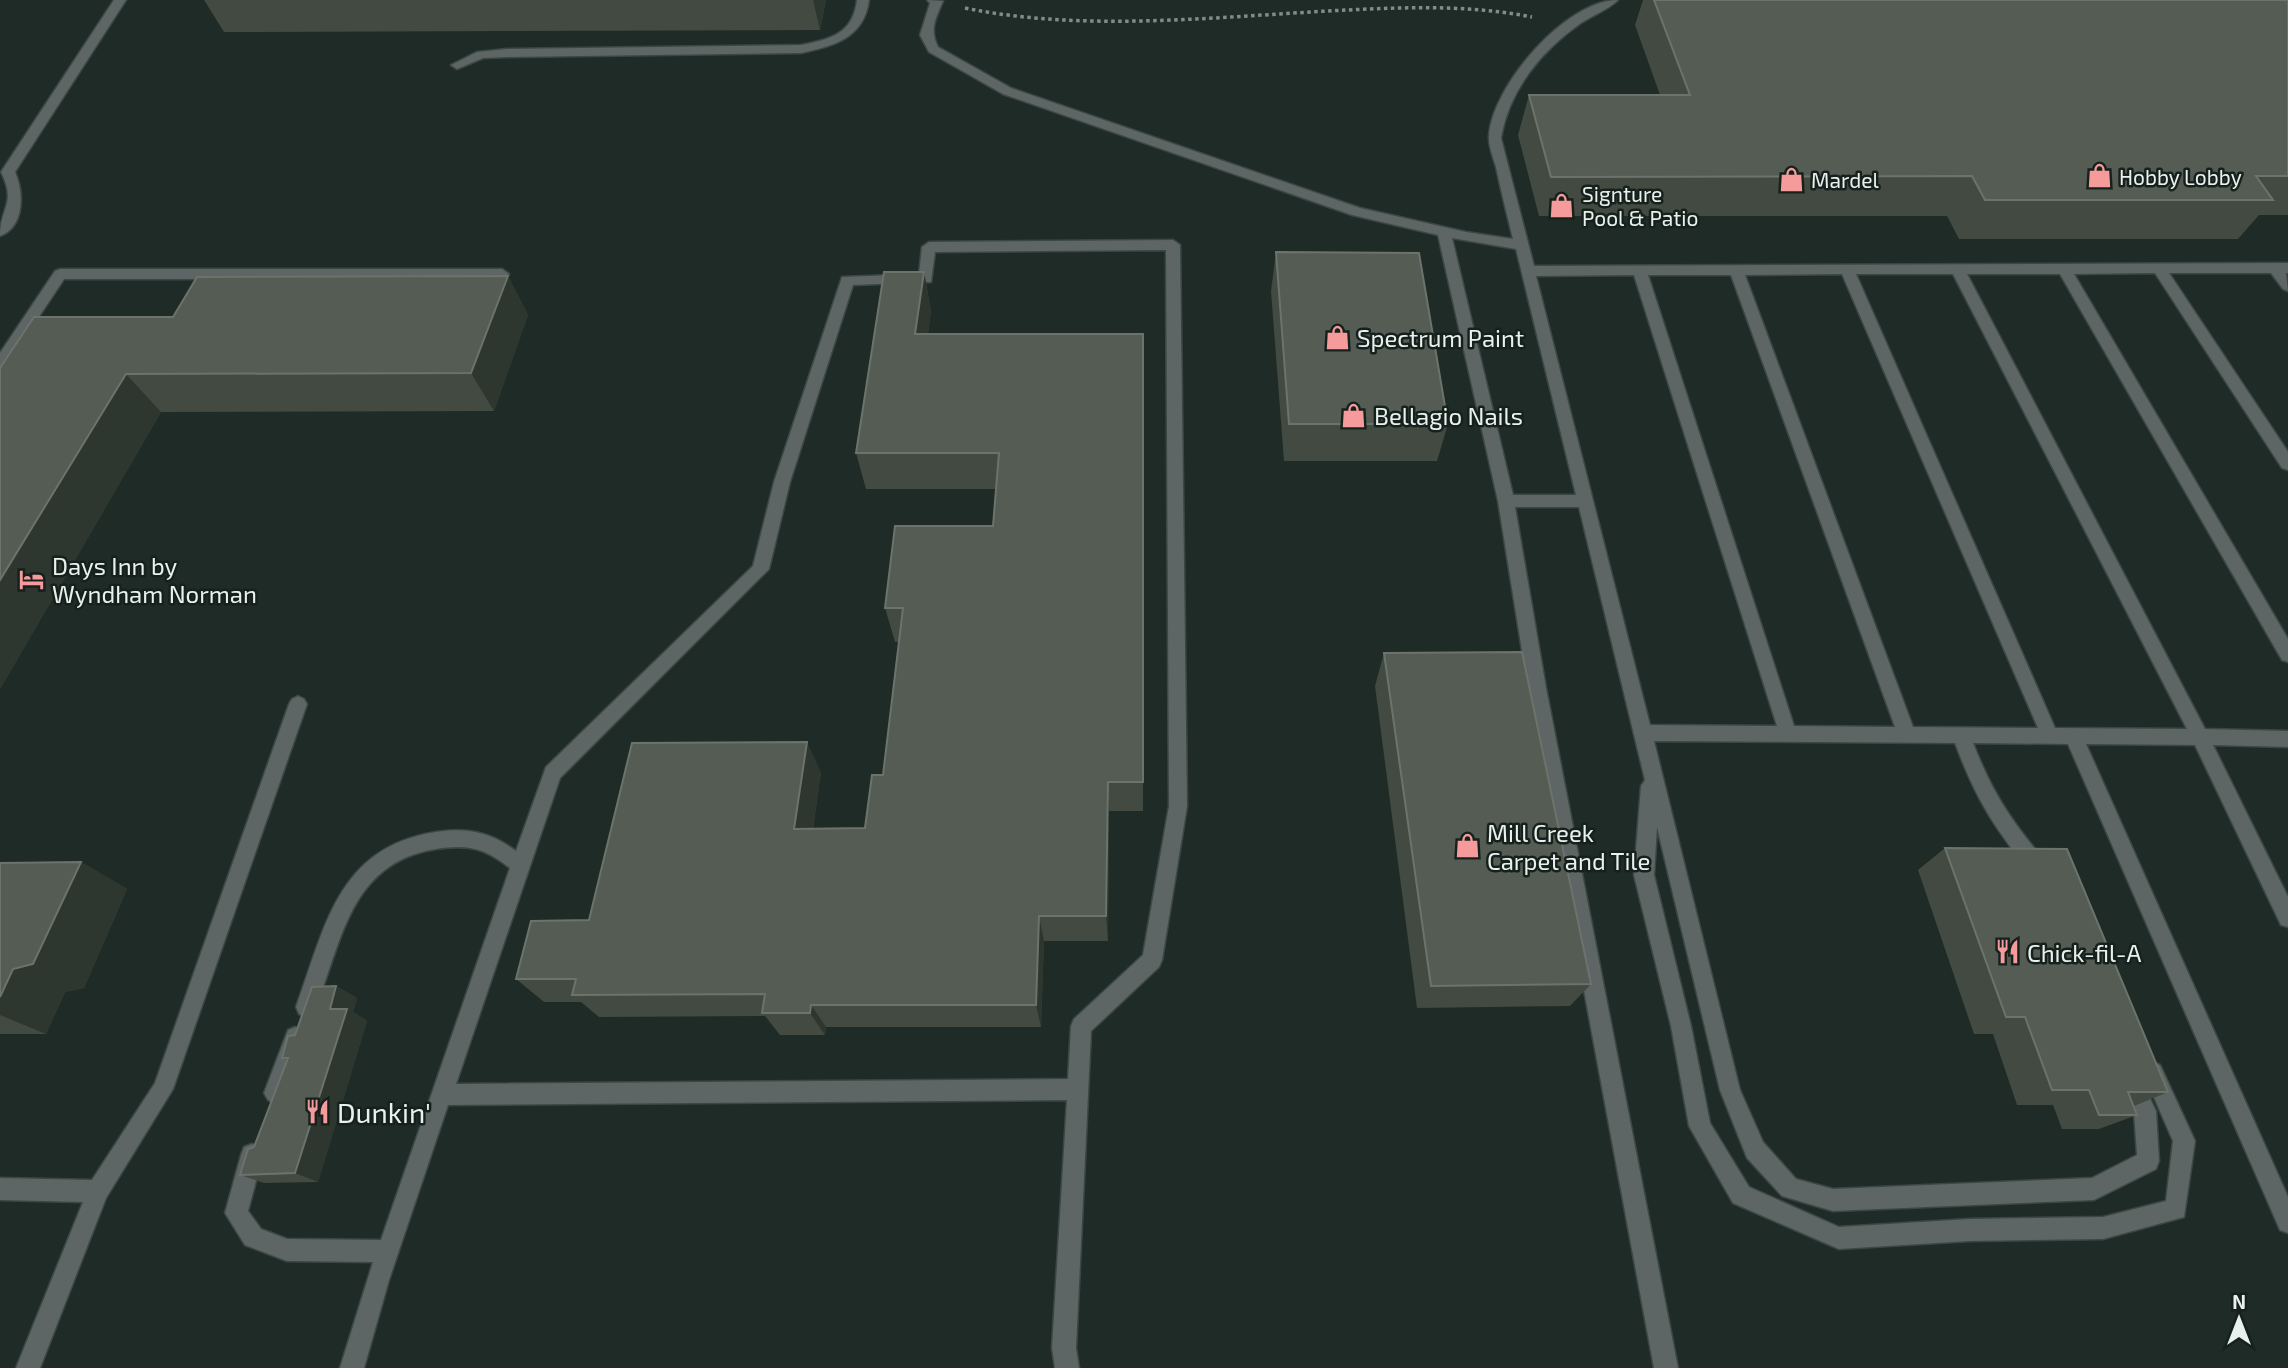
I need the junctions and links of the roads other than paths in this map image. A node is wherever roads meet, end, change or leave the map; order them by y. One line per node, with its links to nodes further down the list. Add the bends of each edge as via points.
1 (120, 0): 6 (lane, via 8,172 15,186 16,210)
2 (863, 0): 5 (lane, via 863,11 850,33 833,42 801,48 507,53 481,55)
3 (935, 0): 7 (lane, via 926,35 933,50 1007,92 1345,208)
4 (1612, 0): 8 (lane, via 1568,26 1525,66 1496,130)
5 (457, 65)
6 (0, 232)
7 (1444, 232): 8 (lane); 21 (lane)
8 (1522, 245): 16 (lane)
9 (2281, 268): 12 (lane); 18 (lane)
10 (1957, 269): 11 (lane); 15 (lane); 31 (lane)
11 (2064, 269): 12 (lane); 23 (lane)
12 (2159, 269): 20 (lane)
13 (1639, 270): 14 (lane); 16 (lane); 26 (lane)
14 (1736, 270): 15 (lane); 27 (lane)
15 (1847, 270): 29 (lane)
16 (1529, 271): 22 (lane)
17 (502, 274): 19 (lane, via 60,274)
18 (2288, 286)
19 (0, 364)
20 (2288, 464)
21 (1506, 501): 22 (lane); 50 (lane)
22 (1586, 501): 25 (lane)
23 (2288, 655)
24 (298, 704): 44 (lane, via 163,1088)
25 (1643, 733): 26 (lane); 33 (lane)
26 (1788, 734): 27 (lane)
27 (1906, 735): 28 (lane)
28 (1961, 736): 29 (lane); 35 (lane, via 1980,786 2001,822 2035,859)
29 (2050, 736): 30 (lane)
30 (2074, 736): 31 (lane); 45 (lane)
31 (2200, 737): 32 (lane); 36 (lane)
32 (2288, 739)
33 (1651, 768): 37 (lane, via 1644,875 1700,1126 1741,1195 1839,1238 2103,1228 2176,1209 2184,1141); 38 (lane, via 1730,1090 1755,1150 1790,1188 1833,1200 2094,1189 2148,1161 2144,1111)
34 (520, 865): 39 (lane, via 552,773 761,569 782,482 847,280 926,279 929,247 1173,245 1178,806 1152,960 1081,1026); 40 (lane); 41 (lane, via 481,840 434,840 393,853 360,879 338,920)
35 (2048, 882)
36 (2288, 918)
37 (2145, 1054)
38 (2123, 1061)
39 (1077, 1088): 40 (lane); 49 (lane, via 1064,1348)
40 (442, 1095): 46 (lane)
41 (267, 1114)
42 (258, 1140): 46 (lane, via 236,1213 253,1237 287,1250)
43 (0, 1189): 44 (lane)
44 (98, 1191): 47 (lane)
45 (2288, 1222)
46 (388, 1251): 48 (lane)
47 (28, 1368)
48 (352, 1368)
49 (1067, 1368)
50 (1666, 1368)

